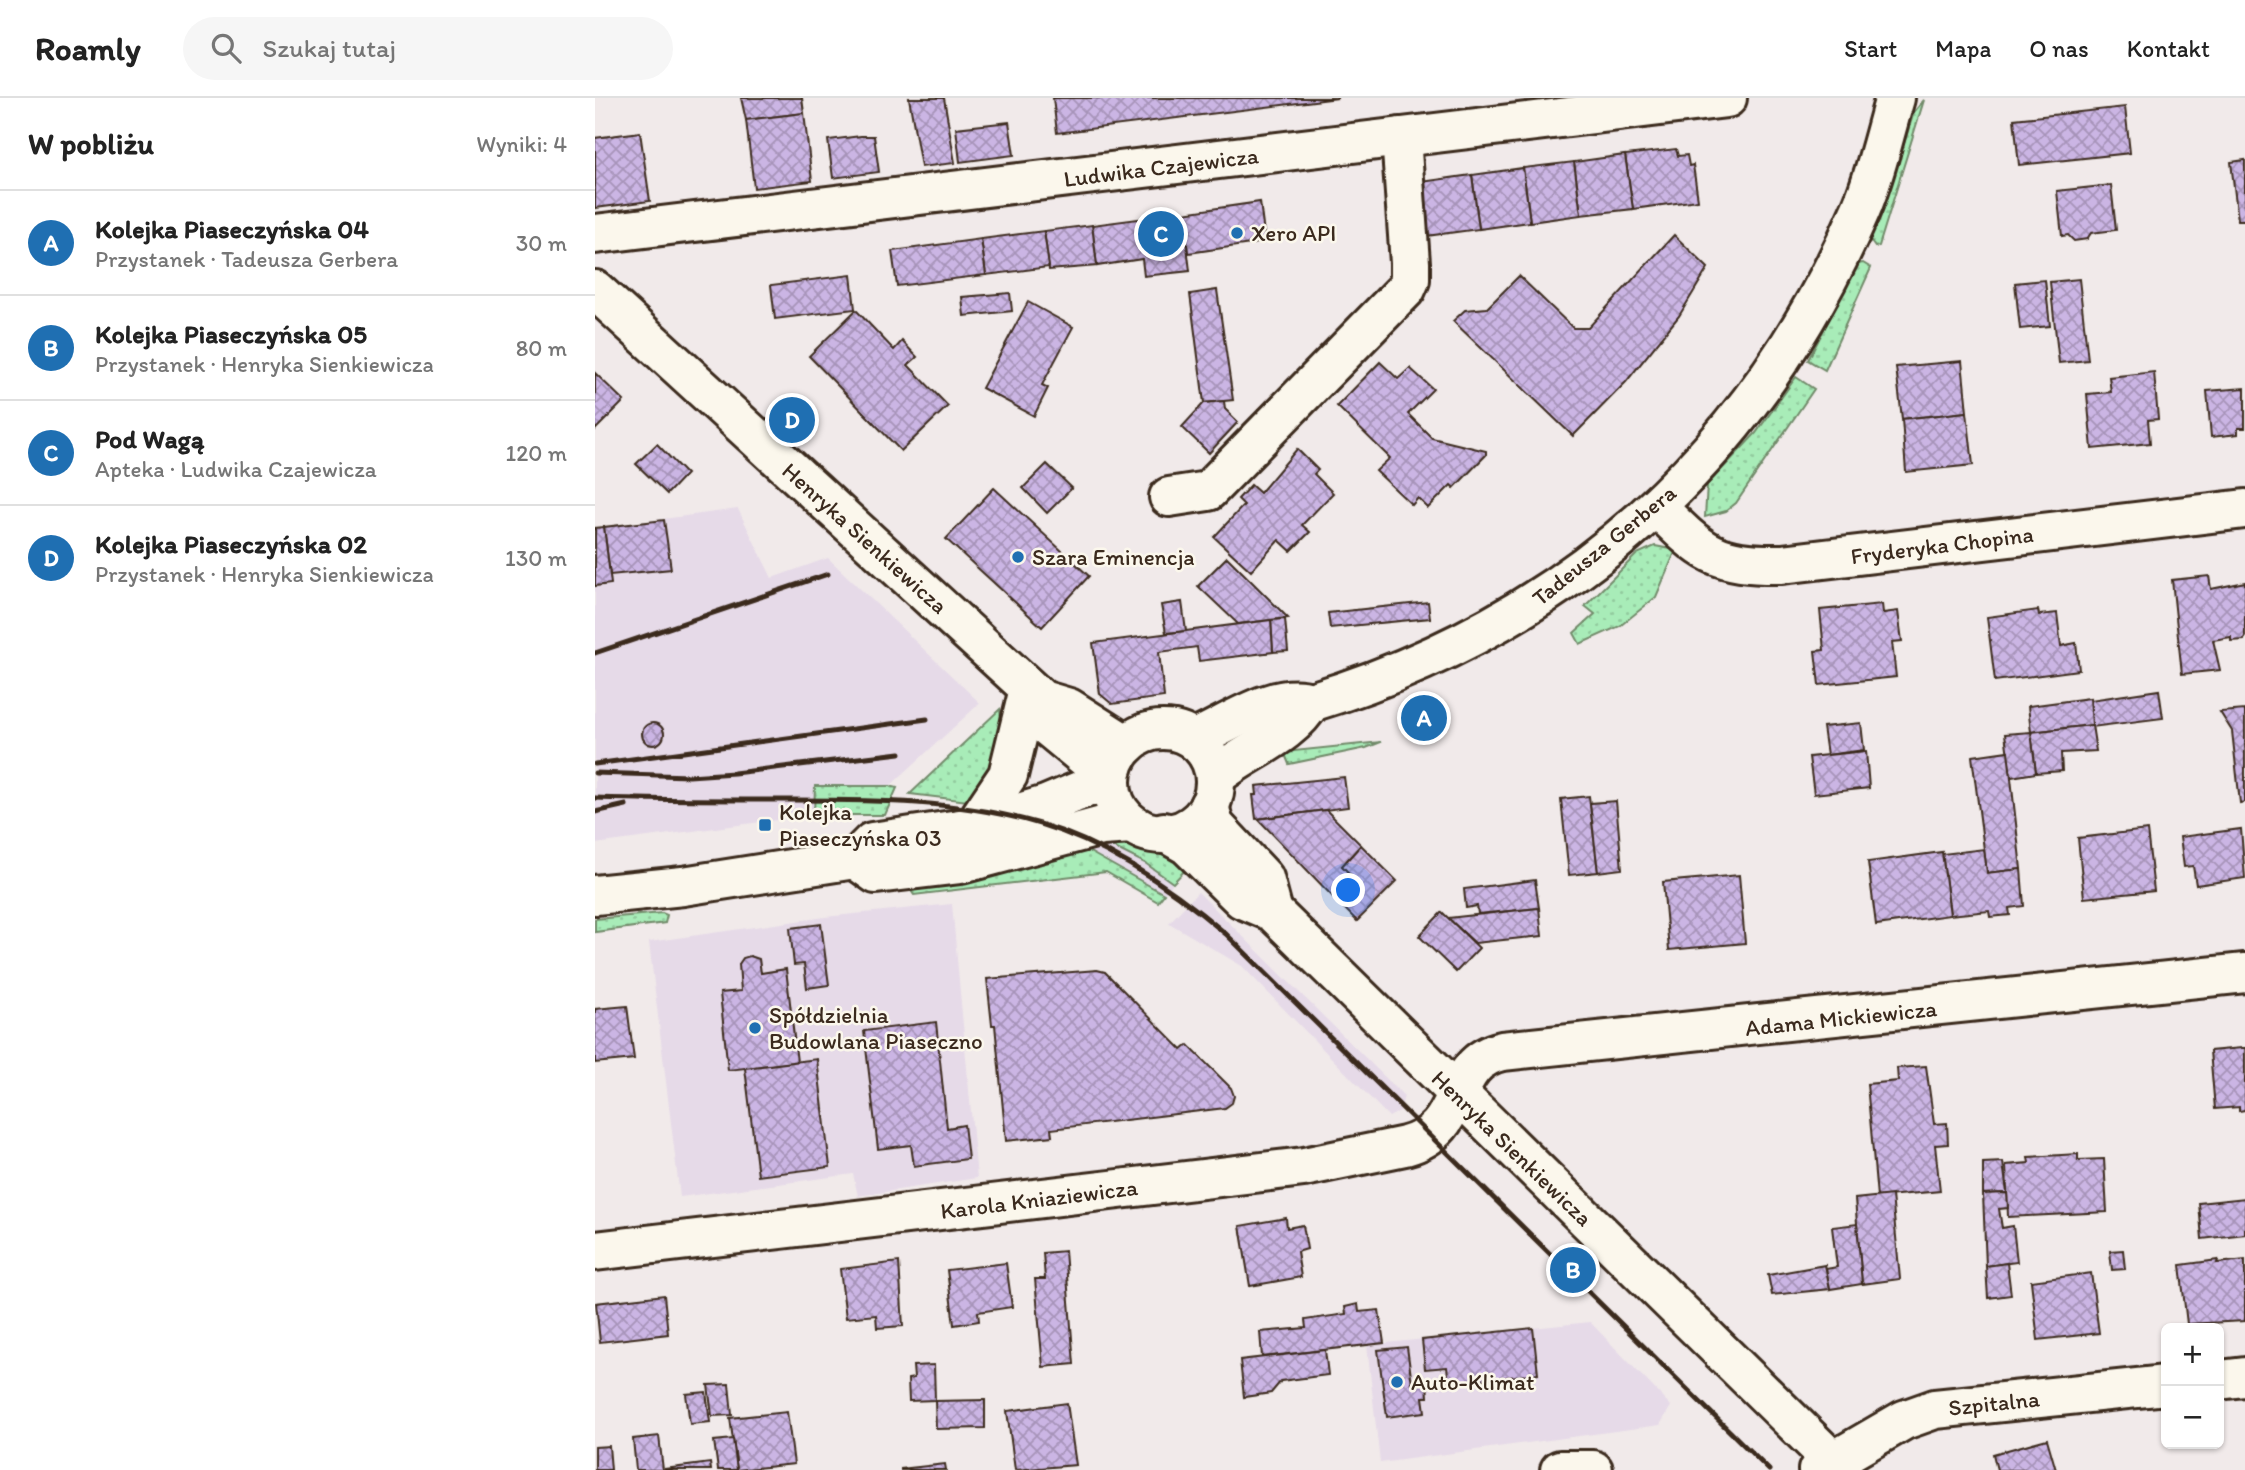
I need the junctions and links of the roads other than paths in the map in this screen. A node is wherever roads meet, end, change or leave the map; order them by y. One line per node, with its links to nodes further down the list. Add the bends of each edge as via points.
1 (1727, 98): 3 (street, Ludwika Czajewicza)
2 (1895, 98): 7 (street, Tadeusza Gerbera, via 1861,208 1810,309 1749,405)
3 (1401, 137): 4 (street, Ludwika Czajewicza); 6 (street, via 1410,263 1406,289 1208,491)
4 (595, 234)
5 (595, 290): 9 (street, Henryka Sienkiewicza)
6 (1169, 497)
7 (1657, 507): 8 (street, Fryderyka Chopina, via 1715,556 1743,565); 10 (street, Tadeusza Gerbera, via 1513,617 1395,674)
8 (2245, 509)
9 (1035, 695): 12 (street, Henryka Sienkiewicza, via 1069,708); 14 (street, via 1007,775)
10 (1311, 702): 11 (street, Tadeusza Gerbera, via 1281,699); 13 (street, Tadeusza Gerbera, via 1295,723 1233,761)
11 (1195, 739): 12 (street, via 1180,733 1138,737); 13 (street, via 1209,754)
12 (1119, 761): 14 (street, via 1046,805); 15 (street, via 1115,804)
13 (1212, 791): 15 (street, via 1191,826); 18 (street, via 1214,825 1264,878)
14 (974, 827): 16 (street, via 872,842)
15 (1148, 828): 16 (street, via 1101,826 922,871 876,874); 18 (street, Henryka Sienkiewicza, via 1187,845 1242,899)
16 (855, 859): 17 (street)
17 (595, 895)
18 (1273, 912): 20 (street, Henryka Sienkiewicza)
19 (2245, 973): 20 (street, Adama Mickiewicza, via 1502,1051 1478,1060)
20 (1457, 1095): 21 (street, Karola Kniaziewicza, via 1443,1125 1418,1143 1304,1167); 25 (street, Henryka Sienkiewicza)
21 (595, 1251)
22 (2245, 1377): 23 (street)
23 (2224, 1379)
24 (2161, 1386): 25 (street, Szpitalna, via 1935,1409 1904,1420)
25 (1831, 1467)
26 (1560, 1470): 27 (street)
27 (1593, 1470)

